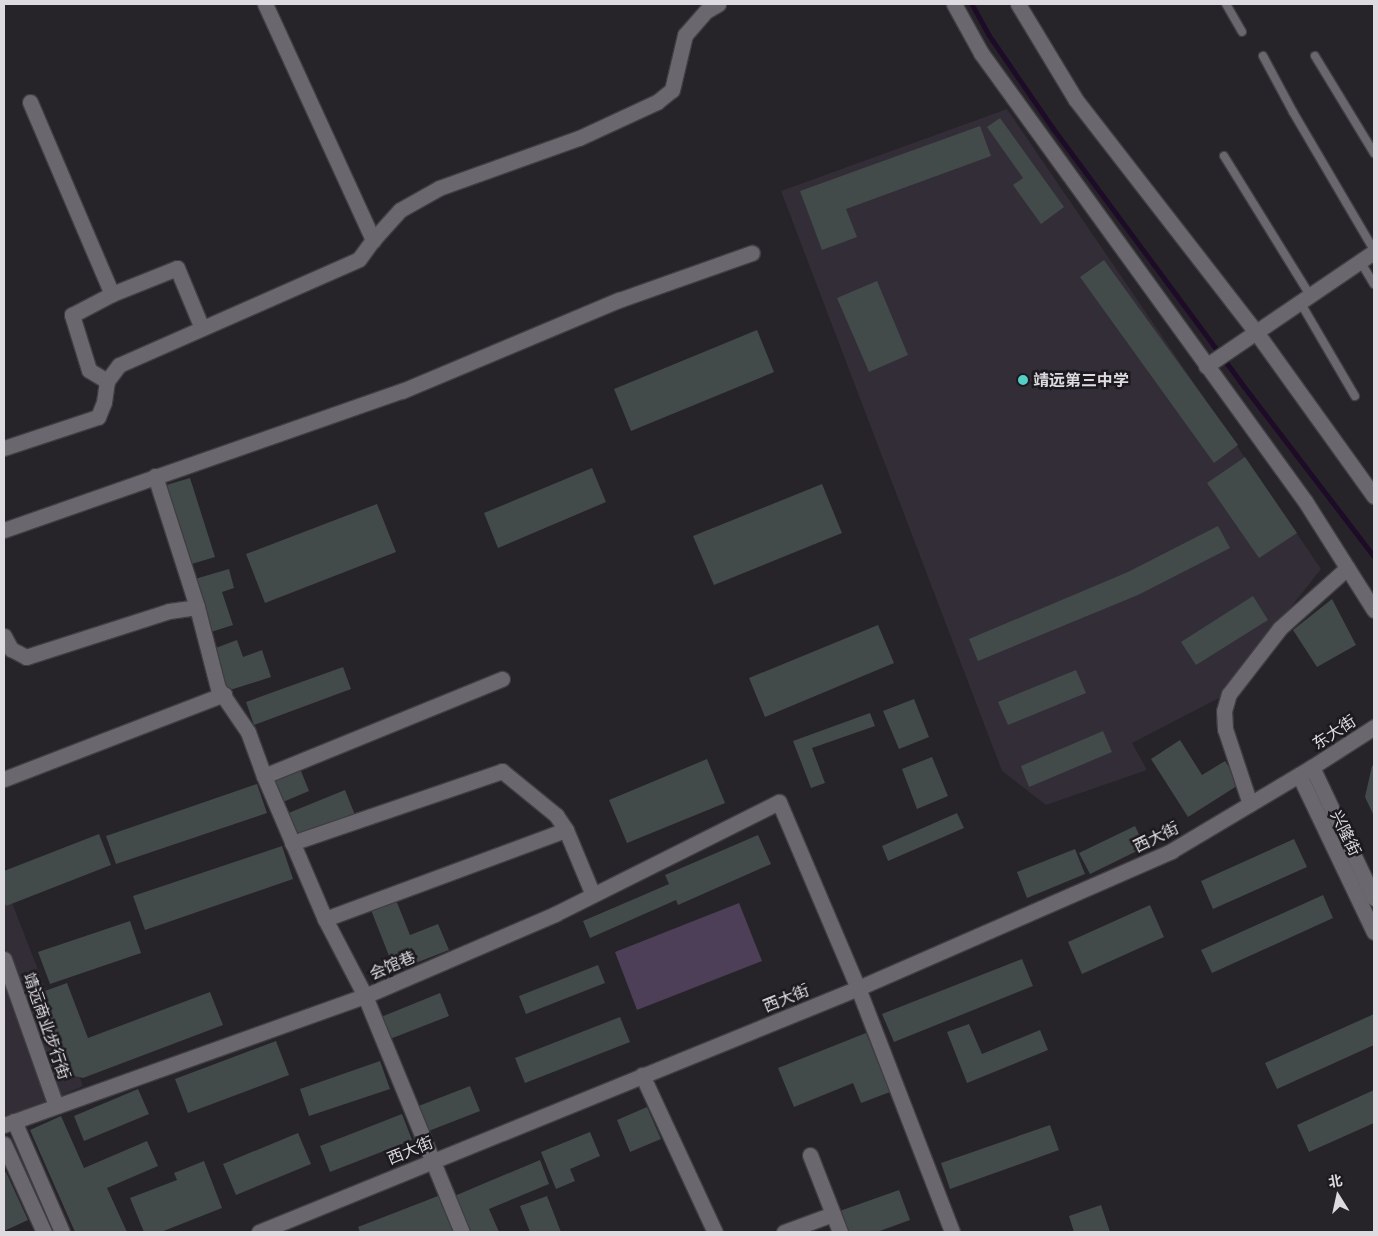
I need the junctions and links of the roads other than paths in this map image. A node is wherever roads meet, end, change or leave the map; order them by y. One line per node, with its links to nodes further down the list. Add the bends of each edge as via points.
1 (265, 4): 12 (street)
2 (718, 4): 12 (street, via 706,11 685,35 672,90 657,102 579,138 439,188 400,210)
3 (954, 4): 21 (street, via 981,53)
4 (1018, 4): 20 (street, via 1076,100)
5 (1226, 4): 6 (lane)
6 (1242, 32)
7 (1263, 56): 13 (lane)
8 (1315, 56): 10 (lane)
9 (30, 102): 17 (street)
10 (1374, 153)
11 (1224, 156): 18 (lane)
12 (372, 240): 19 (street, via 359,259)
13 (1374, 251): 15 (street)
14 (752, 254): 25 (street, via 619,300 402,391)
15 (1360, 261): 16 (lane); 18 (street)
16 (1374, 284)
17 (112, 294): 19 (street, via 177,268); 22 (street, via 72,315 89,370)
18 (1305, 298): 20 (street); 23 (lane)
19 (202, 328): 22 (street, via 119,365)
20 (1256, 332): 21 (street); 26 (street)
21 (1209, 363): 28 (street, via 1305,501)
22 (107, 381): 24 (street, via 98,417)
23 (1354, 396)
24 (4, 448)
25 (155, 476): 27 (street); 29 (street)
26 (1374, 496)
27 (4, 530)
28 (1347, 568): 30 (street); 39 (street, via 1280,628 1229,694 1224,711 1225,729)
29 (197, 607): 31 (street, via 169,611 26,657 11,649); 33 (street, via 218,688)
30 (1374, 610)
31 (4, 636)
32 (502, 679): 37 (street)
33 (224, 694): 37 (street, via 248,732); 38 (street)
34 (1374, 727): 35 (street, 东大街)
35 (1312, 767): 36 (street, 西大街); 43 (street, 兴隆街)
36 (1299, 775): 39 (street, 西大街); 45 (street, 兴隆街)
37 (264, 776): 41 (street)
38 (4, 779)
39 (1250, 804): 47 (street, 西大街, via 1171,851)
40 (566, 830): 41 (street, via 556,815 502,771); 42 (street); 44 (street)
41 (292, 843): 44 (street)
42 (593, 895): 47 (street, 会馆巷, via 779,802); 48 (street, 会馆巷)
43 (1374, 898)
44 (325, 919): 48 (street)
45 (1374, 932)
46 (4, 959): 50 (street, 靖远商业步行街)
47 (858, 988): 49 (street, 西大街); 63 (street)
48 (365, 996): 50 (street, 会馆巷); 54 (street)
49 (642, 1075): 54 (street, 西大街); 60 (street)
50 (56, 1106): 51 (street, 会馆巷)
51 (9, 1123): 57 (street)
52 (4, 1144): 56 (street)
53 (810, 1155): 55 (street)
54 (433, 1160): 58 (street, 西大街); 59 (street)
55 (833, 1214): 61 (street); 62 (street)
56 (44, 1232)
57 (62, 1232)
58 (259, 1232)
59 (462, 1232)
60 (715, 1232)
61 (784, 1232)
62 (840, 1232)
63 (952, 1232)

